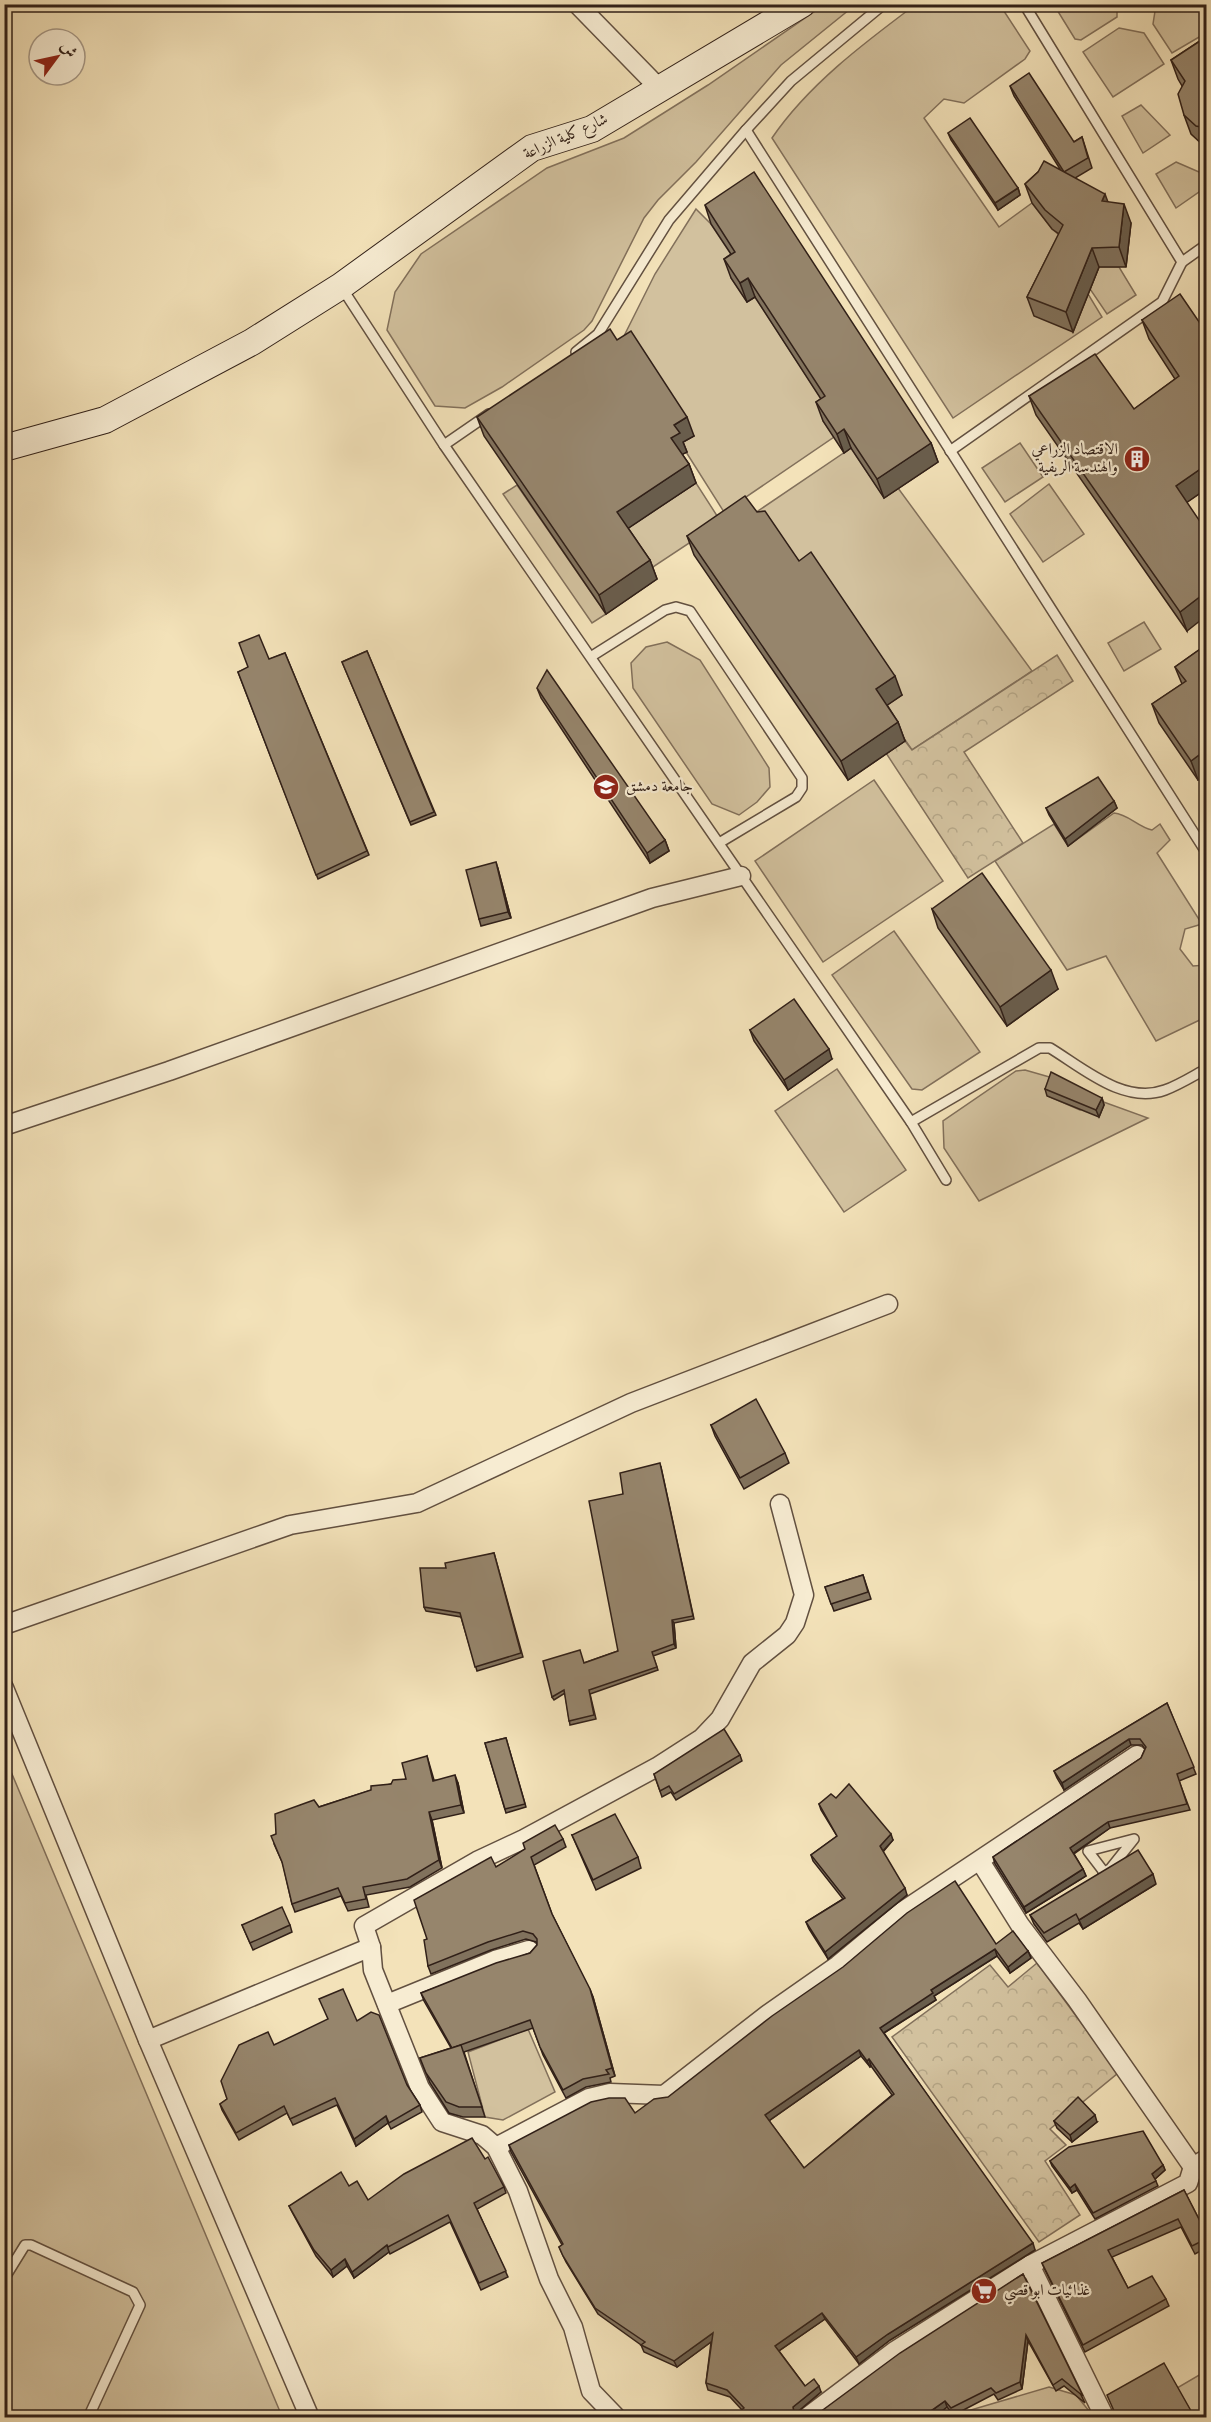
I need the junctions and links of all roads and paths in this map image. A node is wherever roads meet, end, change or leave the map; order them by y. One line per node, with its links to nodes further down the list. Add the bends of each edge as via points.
1 (577, 4): 5 (street)
2 (802, 4): 5 (street, شارع كلية الزراعة)
3 (884, 4): 6 (lane, via 791,81)
4 (1024, 4): 8 (lane)
5 (660, 89): 9 (street, شارع كلية الزراعة, via 592,129 532,148)
6 (746, 130): 10 (lane, via 669,220 598,334); 14 (lane)
7 (1206, 245): 8 (lane)
8 (1182, 262): 14 (lane, via 1162,302)
9 (340, 286): 12 (lane); 13 (street, شارع كلية الزراعة, via 252,342 105,420)
10 (571, 355)
11 (493, 411): 12 (lane)
12 (444, 445): 15 (lane)
13 (4, 448)
14 (950, 451): 17 (lane)
15 (591, 656): 16 (lane); 16 (lane, via 665,610 676,607 690,611 802,778 802,788 796,797)
16 (719, 843): 18 (lane)
17 (1206, 852)
18 (741, 876): 20 (lane); 21 (street, via 652,898 169,1071)
19 (1206, 1069): 20 (lane, via 1164,1090 1144,1094 1119,1089 1050,1048 1039,1048)
20 (911, 1122): 22 (lane)
21 (6, 1124)
22 (946, 1180)
23 (888, 1305): 25 (street, via 631,1402 417,1503 290,1525)
24 (780, 1504): 31 (street, via 804,1595 802,1608 787,1635 752,1663 720,1719 702,1738 657,1767 477,1861 364,1926)
25 (4, 1625)
26 (4, 1688): 34 (street)
27 (1137, 1755): 28 (street)
28 (980, 1861): 35 (street, via 903,1911 838,1965 664,2095 610,2093 590,2098); 36 (street, via 1077,2000)
29 (1104, 1872): 29 (lane, via 1110,1869 1134,1839 1088,1851); 30 (lane)
30 (1095, 1878)
31 (371, 1947): 33 (street, via 373,1970); 34 (street)
32 (529, 1950): 33 (street)
33 (387, 2004): 35 (street, via 420,2088 442,2122 482,2135)
34 (148, 2040): 40 (street)
35 (496, 2147): 41 (street, via 518,2191 549,2279 573,2327 591,2391)
36 (1200, 2163): 37 (street, via 1188,2183)
37 (1030, 2265): 42 (street, via 896,2350); 43 (street)
38 (4, 2279): 39 (lane, via 20,2251 31,2245 133,2292 138,2298 140,2305)
39 (88, 2418)
40 (310, 2418)
41 (617, 2418)
42 (806, 2418)
43 (1105, 2418)

